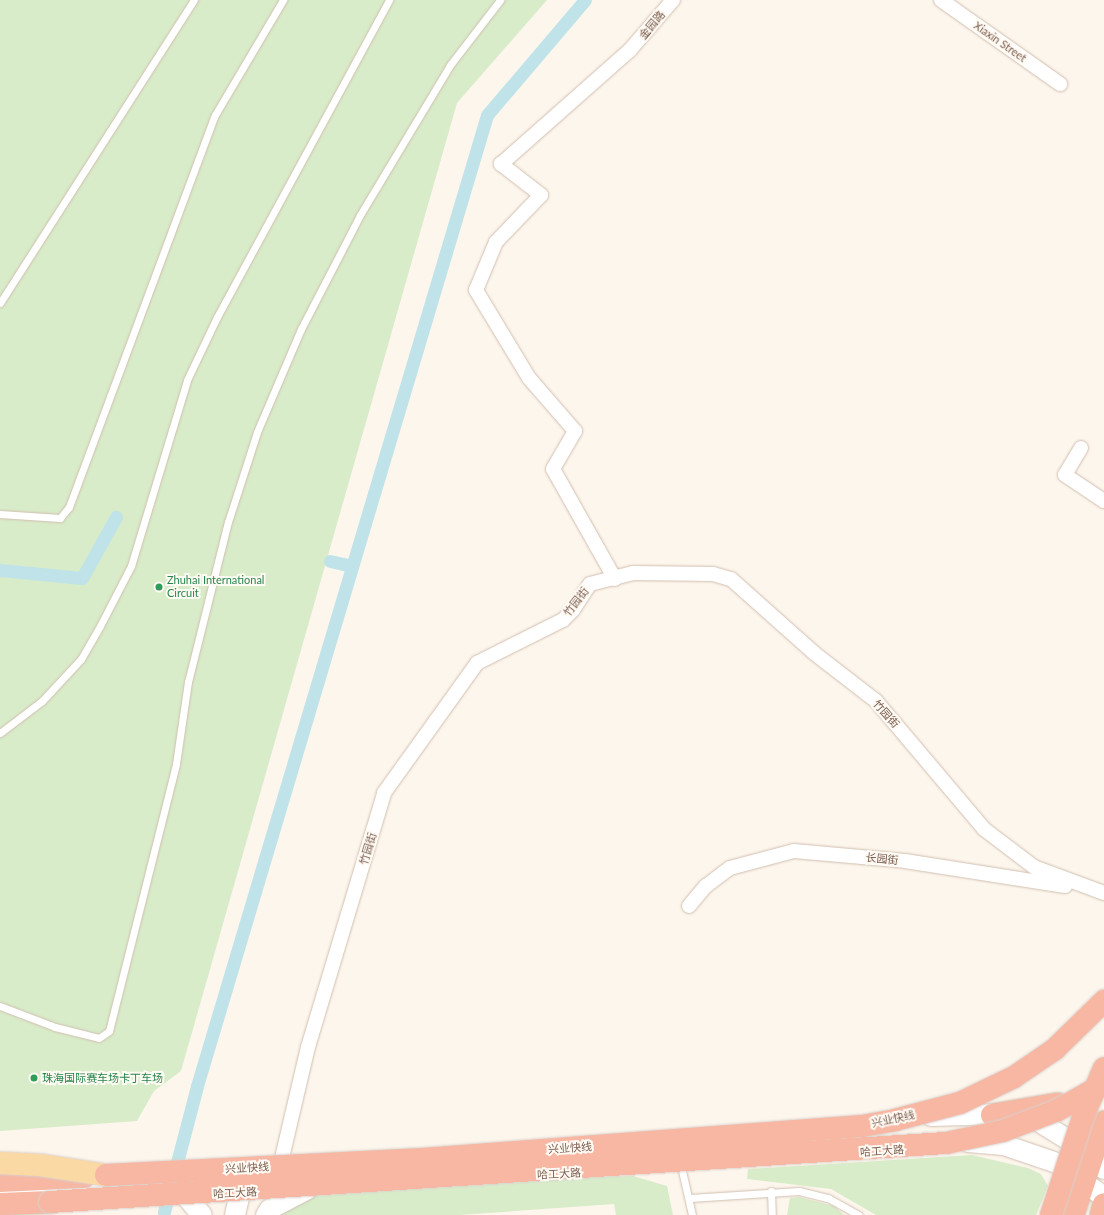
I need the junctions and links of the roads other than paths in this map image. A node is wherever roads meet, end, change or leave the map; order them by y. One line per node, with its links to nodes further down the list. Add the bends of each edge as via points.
1 (194, 0): 8 (lane)
2 (283, 0): 11 (lane, via 215,115 69,507 60,518)
3 (389, 0): 13 (lane, via 217,317 187,380 131,566 100,626 81,660 52,691)
4 (500, 0): 17 (lane, via 450,65 360,215 301,330 257,432 228,522 192,667 176,764 109,1031 99,1038 55,1027)
5 (673, 0): 12 (street, 金园路, via 630,50 501,164 541,195 496,242 476,290 529,378 575,431 553,469)
6 (941, 0): 7 (street, Xiaxin Street)
7 (1060, 84)
8 (0, 303)
9 (1081, 448): 10 (street, via 1065,475)
10 (1104, 501)
11 (0, 514)
12 (615, 578): 14 (street, 竹园街, via 633,573 713,574 732,579 814,653 876,701 984,829 1034,867); 23 (street, 竹园街, via 590,584 563,620 477,663 384,793 308,1047)
13 (0, 733)
14 (1098, 891): 15 (street, 长园街, via 905,862 794,851 730,868 706,886)
15 (689, 906)
16 (1104, 1001): 28 (highway, 兴业快线, bridge, via 1055,1049 1014,1077 960,1103 862,1126 423,1159)
17 (0, 1006)
18 (1104, 1068): 47 (highway, bridge, via 1083,1117)
19 (1104, 1078): 21 (highway, via 1082,1096 1065,1102)
20 (1104, 1084): 39 (highway, 兴业快线, bridge, via 1058,1110 1003,1131 946,1143)
21 (992, 1115): 23 (street, 哈工大路, via 834,1121); 25 (street, 哈工大路, via 1038,1121)
22 (1104, 1122): 25 (highway)
23 (281, 1162): 29 (street, 哈工大路, via 193,1166); 35 (street)
24 (0, 1163): 28 (main road, bridge, via 40,1165)
25 (1098, 1164): 30 (highway)
26 (681, 1166): 30 (street, 哈工大路, via 928,1148 974,1142 1004,1145 1036,1154 1060,1164); 32 (street, 哈工大路); 38 (lane)
27 (0, 1174): 29 (street, 哈工大路)
28 (106, 1175): 31 (highway, 兴业快线, bridge)
29 (142, 1176): 34 (street, 哈工大路); 36 (street, 哈工大路, bridge)
30 (1083, 1180): 37 (street, 哈工大路); 48 (highway)
31 (0, 1181)
32 (308, 1189): 35 (street, 哈工大路); 43 (street, via 270,1209)
33 (771, 1192): 38 (lane); 45 (lane); 46 (lane, via 799,1191 828,1198)
34 (0, 1193)
35 (240, 1193): 36 (street, 哈工大路); 42 (street)
36 (185, 1195): 41 (street)
37 (1104, 1197)
38 (690, 1198): 44 (lane)
39 (0, 1204)
40 (1104, 1204): 49 (highway)
41 (202, 1215)
42 (235, 1215)
43 (266, 1215)
44 (692, 1215)
45 (772, 1215)
46 (859, 1215)
47 (1051, 1215)
48 (1073, 1215)
49 (1101, 1215)

